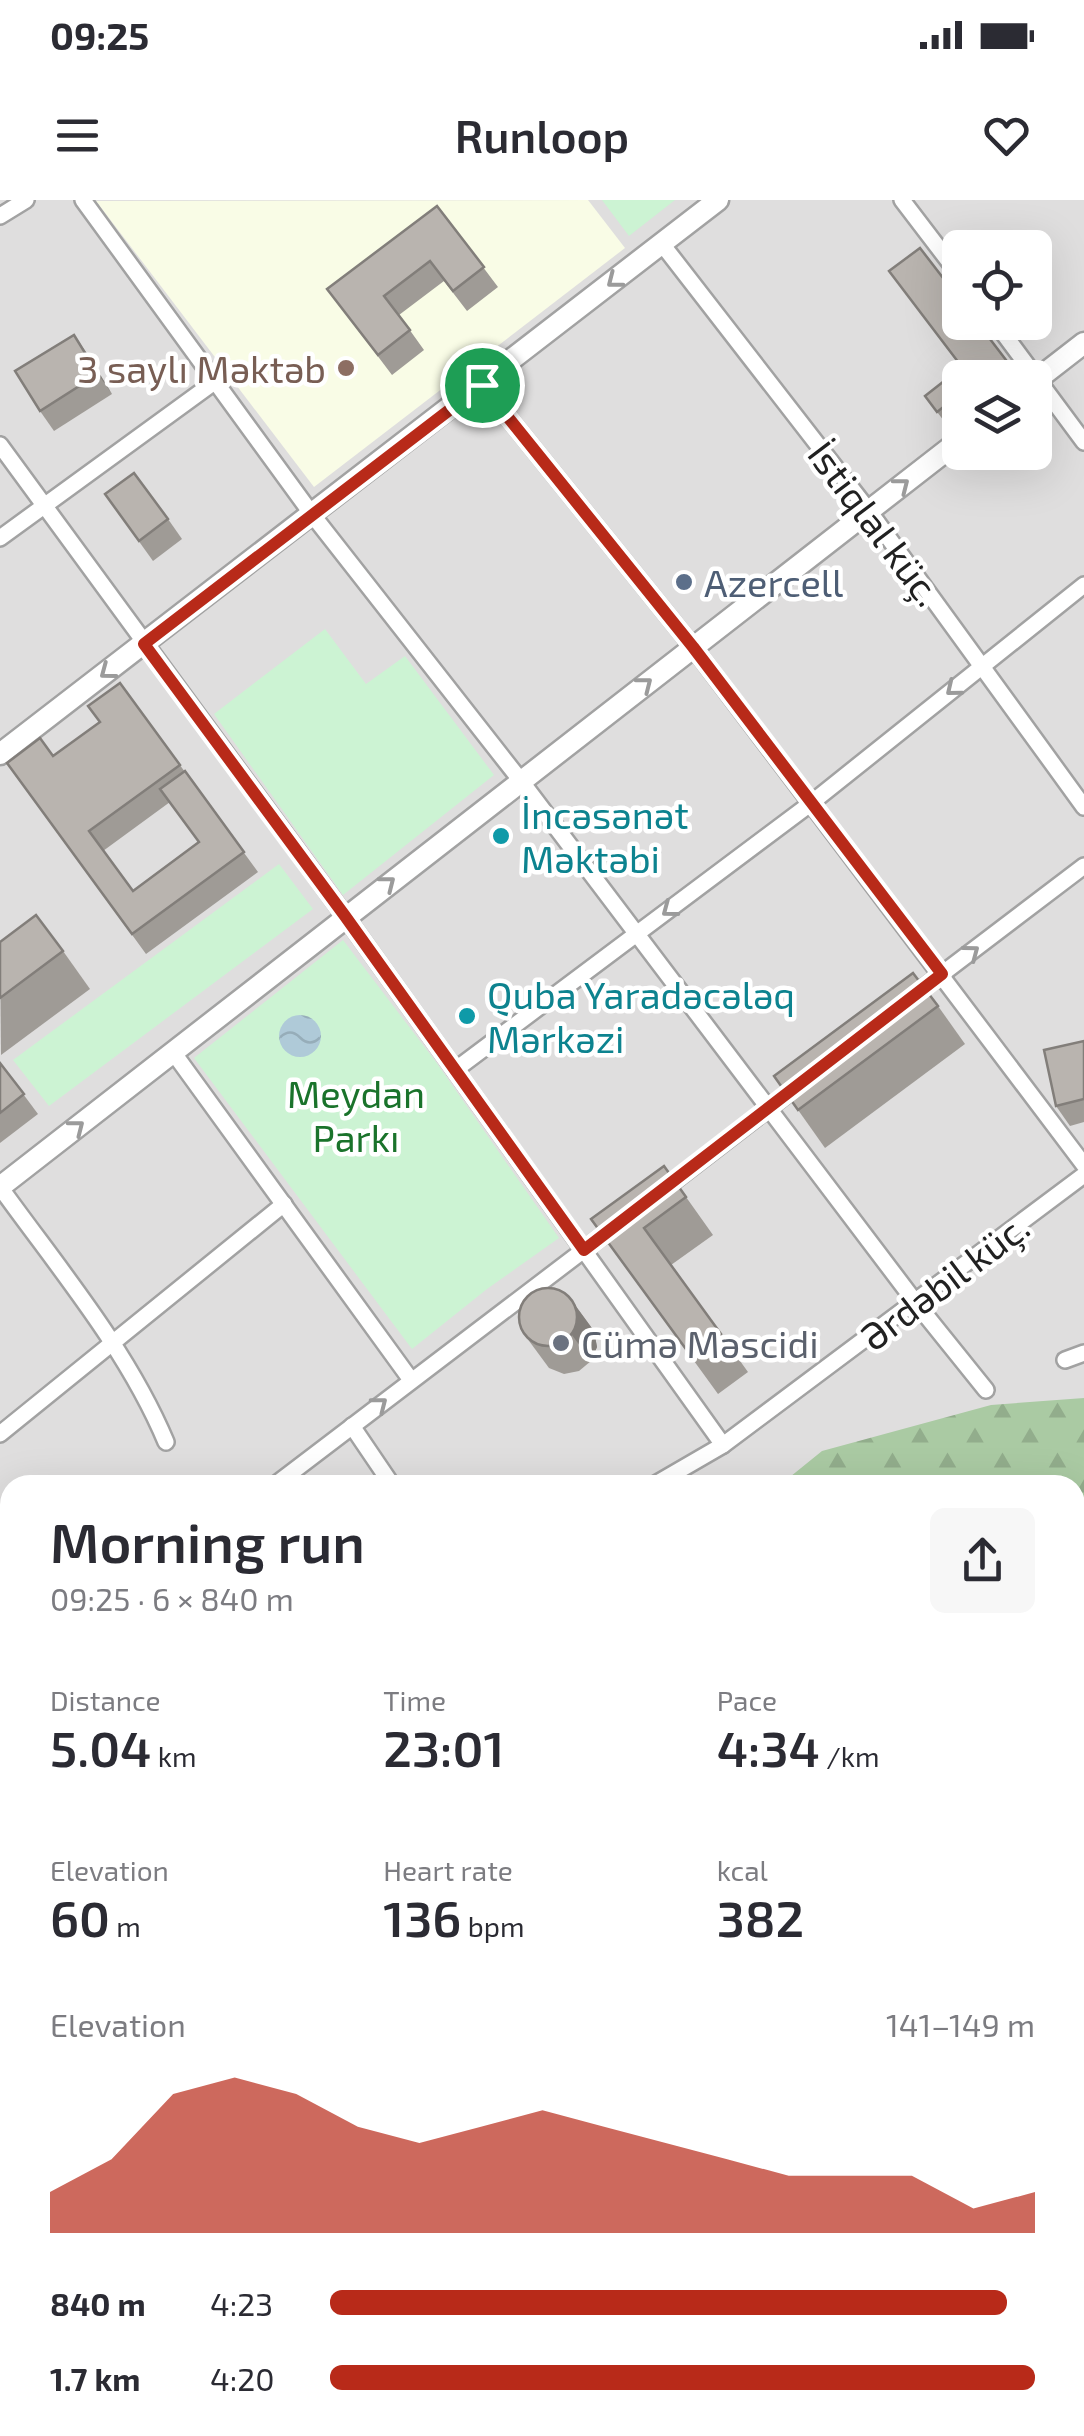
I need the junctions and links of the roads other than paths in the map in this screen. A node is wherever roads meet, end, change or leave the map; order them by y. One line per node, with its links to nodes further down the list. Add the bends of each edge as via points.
1 (26, 200): 5 (street)
2 (82, 200): 10 (street)
3 (718, 200): 6 (street)
4 (902, 200): 7 (street)
5 (0, 216)
6 (662, 244): 11 (street, one-way to 11); 17 (street, İstiqlal küç.)
7 (942, 252)
8 (1084, 343): 9 (street)
9 (1052, 368)
10 (213, 382): 16 (street); 18 (street)
11 (482, 385): 18 (street); 22 (street)
12 (1052, 400): 13 (street)
13 (1084, 442)
14 (0, 445): 16 (street)
15 (942, 454): 17 (street, one-way to 15)
16 (43, 506): 19 (street); 21 (street)
17 (869, 510): 22 (street); 23 (street, İstiqlal küç.)
18 (312, 513): 21 (street); 25 (street)
19 (0, 538)
20 (1084, 585): 23 (street)
21 (144, 644): 24 (street, one-way to 24); 29 (street)
22 (693, 647): 25 (street, one-way to 22); 26 (street)
23 (982, 665): 26 (street, one-way to 26); 27 (street, İstiqlal küç.)
24 (0, 754)
25 (521, 781): 29 (street, one-way to 25); 30 (street)
26 (810, 804): 30 (street, one-way to 30); 31 (street)
27 (1084, 807)
28 (1084, 866): 31 (street, one-way to 28)
29 (345, 916): 33 (street); 34 (street)
30 (635, 935): 34 (street); 36 (street)
31 (942, 974): 32 (street); 37 (street)
32 (895, 1011)
33 (173, 1052): 39 (street, one-way to 33); 40 (street)
34 (455, 1070): 43 (street)
35 (816, 1071): 36 (street)
36 (769, 1108): 41 (street); 44 (street)
37 (1084, 1165)
38 (1084, 1175): 44 (street, Ərdəbil küç.)
39 (0, 1187): 45 (street)
40 (284, 1204): 45 (street); 48 (street)
41 (641, 1206)
42 (626, 1217): 43 (street)
43 (584, 1250): 48 (street); 53 (street)
44 (916, 1303): 49 (street); 53 (street, Ərdəbil küç.)
45 (112, 1342): 51 (street); 52 (street)
46 (1084, 1354): 47 (street)
47 (1065, 1360)
48 (411, 1380): 50 (street, one-way to 48)
49 (986, 1390)
50 (352, 1426): 54 (street); 55 (street)
51 (0, 1434)
52 (166, 1442)
53 (722, 1446): 56 (street, Ərdəbil küç.)
54 (288, 1475)
55 (385, 1475)
56 (671, 1475)

